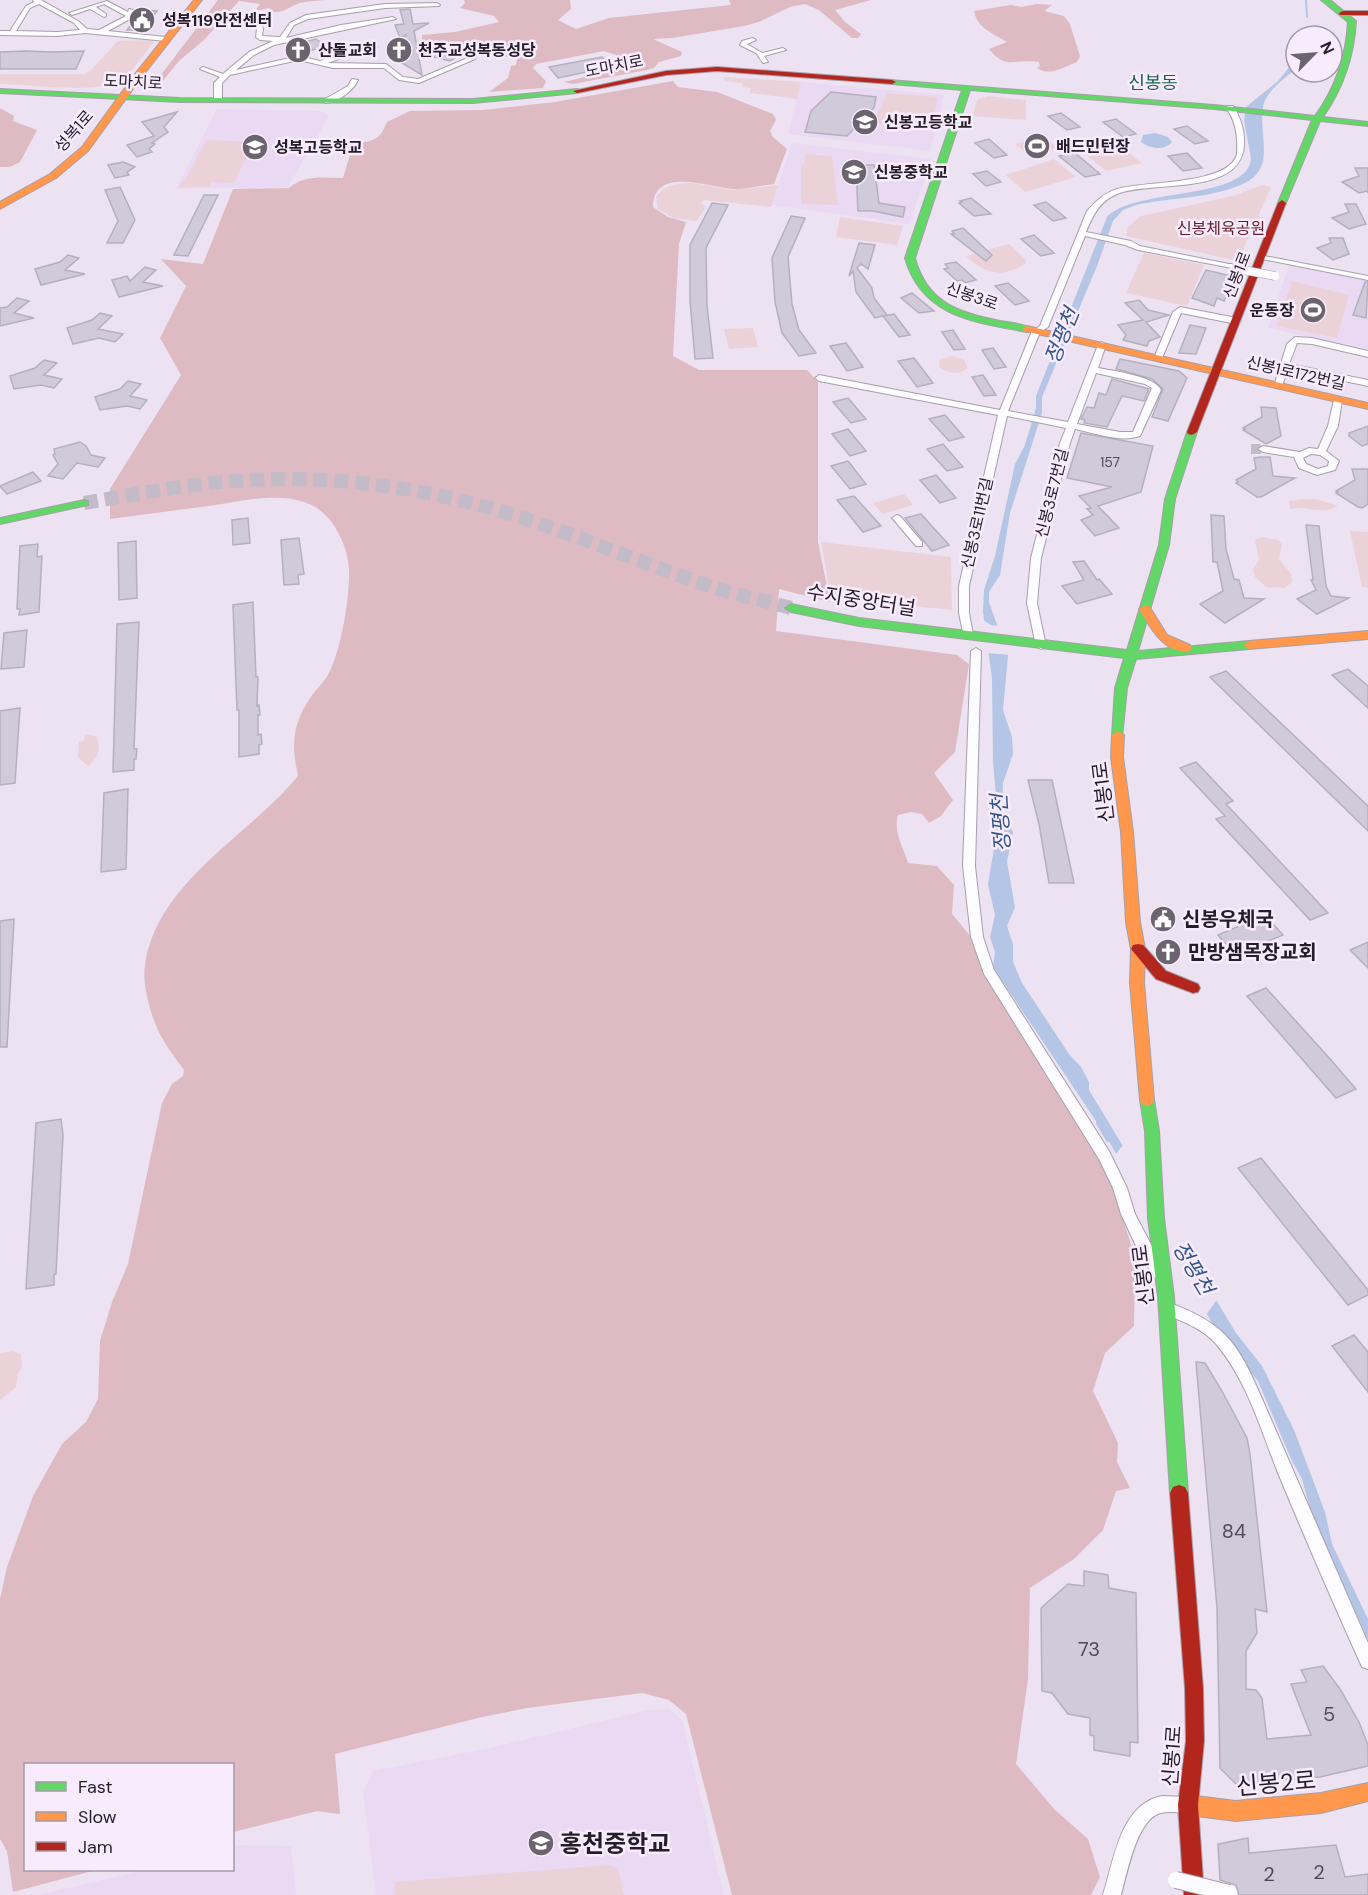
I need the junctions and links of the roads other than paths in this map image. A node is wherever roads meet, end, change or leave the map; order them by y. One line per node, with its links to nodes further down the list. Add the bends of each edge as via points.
1 (115, 0): 12 (street, via 132,11)
2 (198, 0): 18 (street, 성복1로)
3 (1325, 0): 8 (street)
4 (38, 1): 14 (street); 17 (street, via 28,7)
5 (437, 5): 19 (street, via 385,6 306,17 292,24)
6 (91, 7): 7 (street); 11 (street); 12 (street, via 107,3)
7 (72, 13)
8 (1344, 13): 9 (street); 36 (street, 신봉1로, via 1352,21 1354,34 1335,90)
9 (1368, 13)
10 (255, 14): 19 (street, via 260,38)
11 (104, 15)
12 (130, 16): 15 (street)
13 (393, 19): 19 (street)
14 (85, 31): 15 (street); 17 (street)
15 (101, 32): 18 (street)
16 (0, 33): 17 (street)
17 (12, 33)
18 (166, 39): 27 (street, 성복1로)
19 (282, 39): 26 (street, via 256,51)
20 (753, 40): 22 (street, via 743,45 763,59)
21 (370, 45): 24 (street)
22 (783, 50)
23 (468, 51): 24 (street, via 473,58 419,81 401,79 386,66)
24 (320, 63): 26 (street, via 295,58)
25 (203, 69): 26 (street)
26 (227, 75): 33 (street, via 218,83)
27 (138, 76): 31 (street, via 109,88); 32 (street, 성복1로)
28 (354, 80): 34 (street, via 351,87)
29 (966, 89): 34 (street, 도마치로, via 717,69 666,73 570,92 514,98); 35 (street, 도마치로); 45 (street, 신봉3로, via 911,250 911,273 927,295 949,309)
30 (0, 91): 31 (street, 도마치로)
31 (51, 93): 32 (street, 도마치로); 38 (street, via 95,107)
32 (124, 98): 33 (street, 도마치로); 38 (street, 성복1로)
33 (218, 100): 34 (street, 도마치로)
34 (328, 101)
35 (1231, 108): 36 (street, 도마치로); 40 (street, 신봉3로11번길, via 1238,118 1242,149 1241,158 1226,173 1116,192 1095,206)
36 (1317, 116): 37 (street); 41 (street, 신봉1로)
37 (1368, 124)
38 (102, 125): 39 (street, 성복1로, via 71,162 43,183)
39 (0, 206)
40 (1085, 234): 42 (street, bridge); 45 (street, 신봉3로11번길)
41 (1262, 256): 43 (street); 44 (street, 신봉1로)
42 (1275, 276)
43 (1368, 278)
44 (1237, 321): 48 (street, via 1180,310); 51 (street, 신봉1로)
45 (1042, 332): 46 (street, 신봉3로); 57 (street, 신봉3로11번길)
46 (1102, 345): 48 (street); 50 (street, 신봉3로7번길)
47 (1368, 354): 49 (street, via 1295,340)
48 (1158, 358): 51 (street)
49 (1284, 366): 53 (street); 54 (street)
50 (1092, 369): 58 (street, 신봉3로7번길); 58 (street, via 1149,382 1157,390 1134,436)
51 (1216, 371): 54 (street, 신봉1로172번길); 67 (street, 신봉1로, via 1182,457)
52 (819, 378): 57 (street)
53 (1368, 383)
54 (1278, 386): 55 (street, 신봉1로172번길)
55 (1338, 400): 56 (street, 신봉1로172번길); 60 (street, via 1333,426)
56 (1368, 406)
57 (1003, 413): 58 (street); 68 (street, 신봉3로11번길, via 966,574 964,614)
58 (1071, 424): 70 (street, 신봉3로7번길, via 1041,535 1033,583 1032,603)
59 (1263, 449): 61 (street)
60 (1321, 452): 61 (street); 61 (street, via 1334,461 1329,471 1306,469 1299,463)
61 (1299, 455)
62 (84, 504): 64 (street)
63 (897, 518): 65 (street)
64 (0, 520)
65 (919, 544)
66 (791, 608): 68 (street, 수지중앙터널, via 859,622)
67 (1146, 609): 71 (street, via 1165,642); 73 (street, 신봉1로)
68 (971, 635): 70 (street, 수지중앙터널)
69 (1368, 635): 71 (street, 수지중앙터널)
70 (1041, 646): 73 (street, 수지중앙터널)
71 (1194, 650): 73 (street, 수지중앙터널)
72 (976, 651): 76 (street, via 969,866 976,937 988,970 1104,1155 1142,1244)
73 (1133, 655): 74 (street, 신봉1로, via 1121,688 1117,757)
74 (1137, 949): 75 (street, via 1152,970 1166,980); 76 (street, 신봉1로)
75 (1193, 988)
76 (1164, 1281): 77 (street, 신봉1로)
77 (1167, 1302): 78 (street, via 1221,1339 1240,1369); 80 (street, 신봉1로, via 1194,1688 1195,1741)
78 (1368, 1661)
79 (1368, 1792): 80 (street, 신봉2로, via 1321,1803 1236,1811)
80 (1188, 1804): 83 (street, via 1154,1806 1140,1818 1129,1839); 84 (street, 신봉1로)
81 (1176, 1880): 82 (street, bridge)
82 (1229, 1893)
83 (1112, 1895)
84 (1194, 1895)

